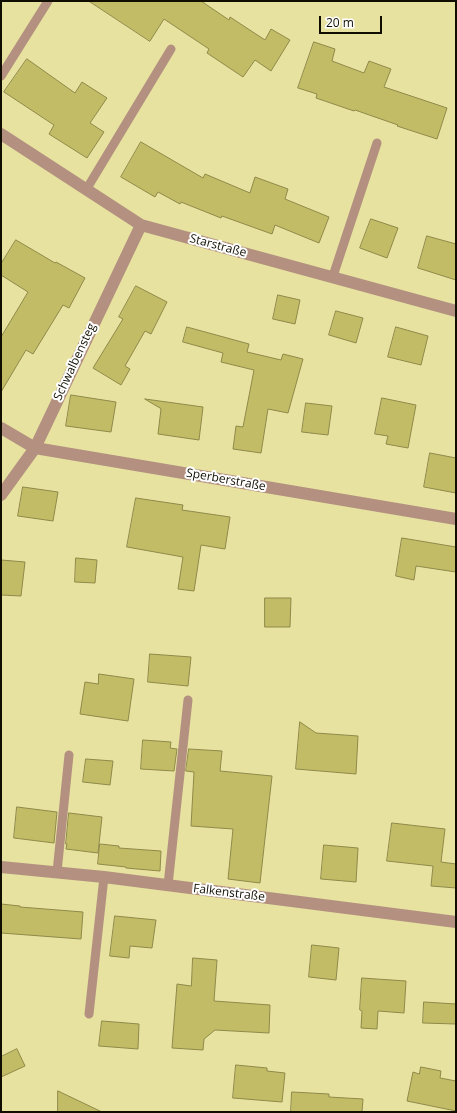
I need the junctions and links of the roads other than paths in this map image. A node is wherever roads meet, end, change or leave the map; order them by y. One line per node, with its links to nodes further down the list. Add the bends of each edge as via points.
1 (48, 1): 3 (lane)
2 (171, 49): 6 (lane)
3 (1, 76)
4 (1, 134): 6 (street, Starstraße)
5 (377, 143): 8 (lane)
6 (86, 190): 7 (street, Starstraße)
7 (141, 225): 8 (street, Starstraße); 11 (street, Schwalbensteg)
8 (333, 276): 9 (street, Starstraße)
9 (456, 311)
10 (1, 428): 11 (street, Sperberstraße)
11 (35, 448): 12 (street, Schwalbensteg); 13 (street, Sperberstraße)
12 (1, 494)
13 (456, 519)
14 (188, 700): 19 (lane)
15 (69, 756): 17 (lane)
16 (1, 867): 17 (street, Falkenstraße)
17 (57, 872): 18 (street, Falkenstraße)
18 (104, 877): 19 (street, Falkenstraße); 21 (lane)
19 (168, 885): 20 (street, Falkenstraße)
20 (456, 922)
21 (89, 1014)

